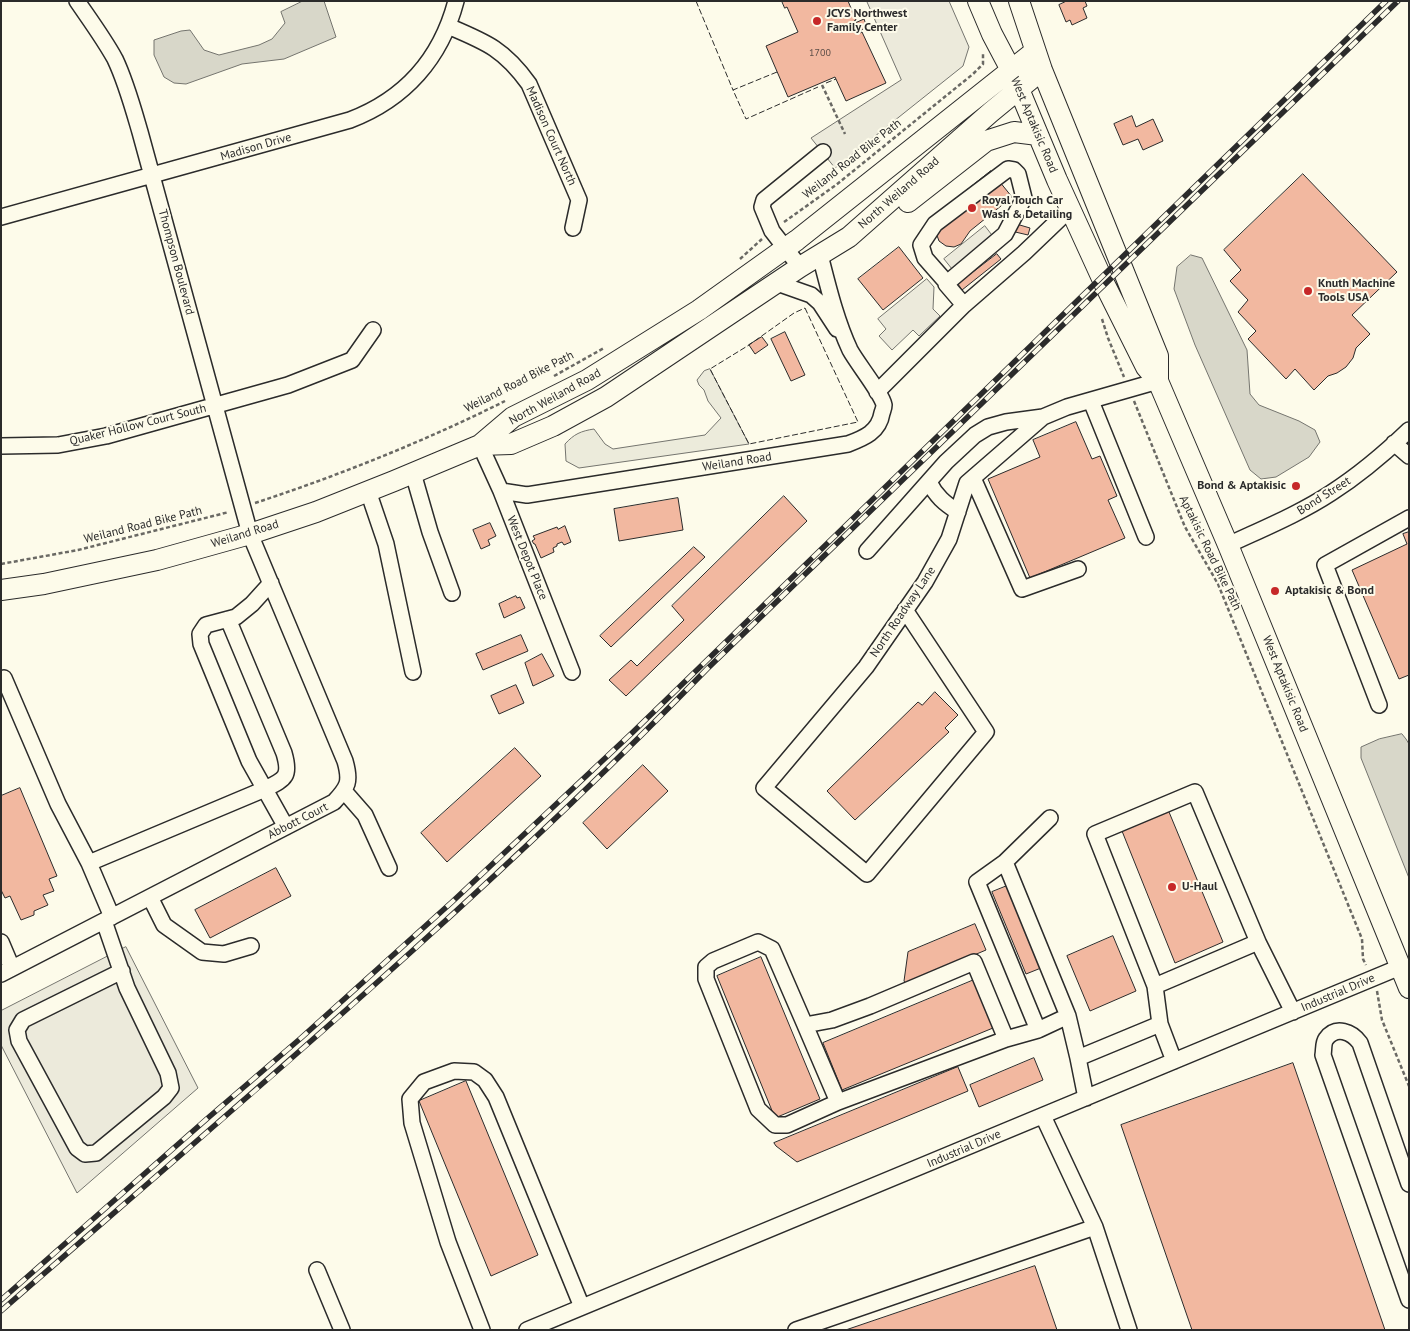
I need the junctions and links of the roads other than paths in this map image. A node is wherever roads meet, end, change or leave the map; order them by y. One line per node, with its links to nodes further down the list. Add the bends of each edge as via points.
1 (456, 1): 5 (street, Madison Drive)
2 (978, 1): 8 (main road, West Aptakisic Road)
3 (1019, 1): 6 (main road, West Aptakisic Road)
4 (85, 4): 11 (street, Thompson Boulevard, via 115,60)
5 (448, 26): 11 (street, Madison Drive, via 428,64 408,85 370,113); 14 (street, Madison Court North, via 504,54 529,84 579,200)
6 (1035, 51): 7 (main road, West Aptakisic Road); 8 (main road, North Weiland Road)
7 (1042, 70): 8 (main road, North Weiland Road); 25 (main road, West Aptakisic Road, via 1158,356)
8 (1015, 79): 9 (main road, West Aptakisic Road); 16 (main road, North Weiland Road); 18 (main road, North Weiland Road, via 849,237)
9 (1038, 135): 12 (main road, West Aptakisic Road); 18 (main road, via 1014,132 986,141 848,247)
10 (823, 152): 16 (street, via 764,200 762,207 772,231)
11 (152, 176): 13 (street, Madison Drive); 28 (street, Thompson Boulevard)
12 (1070, 209): 17 (street); 25 (main road, West Aptakisic Road, via 1146,367)
13 (1, 217)
14 (573, 228)
15 (1005, 234): 17 (street); 21 (street); 21 (street, via 1024,198 1018,174 1008,169 935,224 922,245 925,258)
16 (786, 248): 19 (street); 32 (main road, North Weiland Road, via 699,310 587,380 513,417)
17 (1024, 253): 22 (street)
18 (820, 255): 19 (main road, North Weiland Road); 24 (street, Weiland Road)
19 (800, 267): 20 (main road, North Weiland Road)
20 (778, 283): 24 (street, Weiland Road, via 820,303); 32 (main road, North Weiland Road, via 606,397 553,426 511,444)
21 (947, 283): 22 (street)
22 (964, 305): 26 (street)
23 (373, 330): 28 (street, Quaker Hollow Court South, via 352,360 288,385)
24 (849, 347): 26 (street, Weiland Road)
25 (1158, 382): 27 (street, North Roadway Lane); 44 (main road, West Aptakisic Road)
26 (877, 392): 39 (street, Weiland Road, via 884,405 877,428 865,438 848,444 528,495)
27 (1090, 401): 29 (street, North Roadway Lane); 43 (street)
28 (215, 406): 33 (street, Quaker Hollow Court South, via 106,436 58,445); 42 (street, Thompson Boulevard)
29 (1043, 417): 36 (street, North Roadway Lane); 37 (street, via 1006,422 982,431)
30 (1409, 430): 31 (street, Bond Street)
31 (1394, 443): 34 (street); 44 (street, Bond Street, via 1330,494)
32 (480, 445): 35 (main road, Weiland Road); 39 (street, West Depot Place)
33 (1, 446)
34 (1409, 456)
35 (413, 473): 38 (main road, Weiland Road); 49 (street)
36 (973, 478): 40 (street, North Roadway Lane, via 967,483); 46 (street, via 1022,589)
37 (928, 482): 40 (street, via 941,501); 45 (street)
38 (368, 491): 42 (main road, Weiland Road); 52 (street, via 386,544)
39 (501, 491): 53 (street, West Depot Place)
40 (958, 512): 50 (street, North Roadway Lane, via 949,539)
41 (1409, 518): 55 (street, via 1325,565)
42 (250, 534): 47 (street); 48 (main road, Weiland Road, via 157,560)
43 (1146, 537)
44 (1228, 545): 68 (main road, West Aptakisic Road)
45 (867, 551)
46 (1078, 569)
47 (271, 583): 51 (street, via 252,604); 57 (street, via 345,761 349,776)
48 (1, 590)
49 (452, 593)
50 (905, 610): 50 (street, North Roadway Lane, via 866,667 764,788 867,874 986,732)
51 (228, 620): 56 (street, via 288,767 281,780); 56 (street, via 206,625 200,634 201,644 249,761)
52 (413, 672)
53 (572, 672)
54 (4, 678): 61 (street, via 58,804)
55 (1379, 705)
56 (265, 789): 59 (street); 61 (street)
57 (344, 791): 59 (street, Abbott Court, via 334,802); 62 (street, via 365,815)
58 (1050, 818): 60 (street)
59 (286, 827): 63 (street, Abbott Court)
60 (1005, 862): 74 (street); 77 (street, via 977,882)
61 (89, 863): 64 (street)
62 (389, 868)
63 (150, 897): 64 (street, Abbott Court); 67 (street, via 164,925 202,952 224,954)
64 (108, 919): 69 (street, Abbott Court); 70 (street)
65 (1, 942): 69 (street)
66 (1258, 942): 71 (street); 71 (street, via 1195,792 1095,834); 73 (street)
67 (251, 946)
68 (1400, 967): 72 (main road, West Aptakisic Road); 73 (street, Industrial Drive)
69 (7, 971)
70 (122, 971): 70 (street, via 168,1073 171,1088 96,1153 85,1154 77,1148 19,1041 17,1030 23,1020)
71 (1155, 986): 75 (street)
72 (1409, 988)
73 (1293, 1012): 80 (street, Industrial Drive)
74 (1068, 1016): 77 (street); 79 (street)
75 (1160, 1024): 79 (street); 80 (street)
76 (805, 1025): 78 (street, via 832,1020 870,1006 974,962); 82 (street); 82 (street, via 772,949 766,945 758,942 706,967 706,978 758,1109 767,1119 775,1125 787,1125)
77 (1038, 1030): 78 (street)
78 (1006, 1039): 82 (street)
79 (1078, 1058): 81 (street)
80 (1174, 1061): 81 (street, Industrial Drive)
81 (1086, 1098): 83 (street, Industrial Drive)
82 (838, 1102)
83 (1043, 1116): 85 (street); 88 (street, Industrial Drive)
84 (1409, 1184): 87 (street, via 1360,1043 1343,1031 1332,1033 1325,1040 1323,1055)
85 (1095, 1227): 92 (street); 93 (street)
86 (317, 1270): 89 (street)
87 (1409, 1300)
88 (582, 1307): 90 (street, via 496,1097 485,1080 474,1072 454,1071 424,1082 410,1099 412,1123 448,1242); 91 (street, Industrial Drive)
89 (342, 1330)
90 (482, 1330)
91 (527, 1330)
92 (796, 1330)
93 (1129, 1330)

